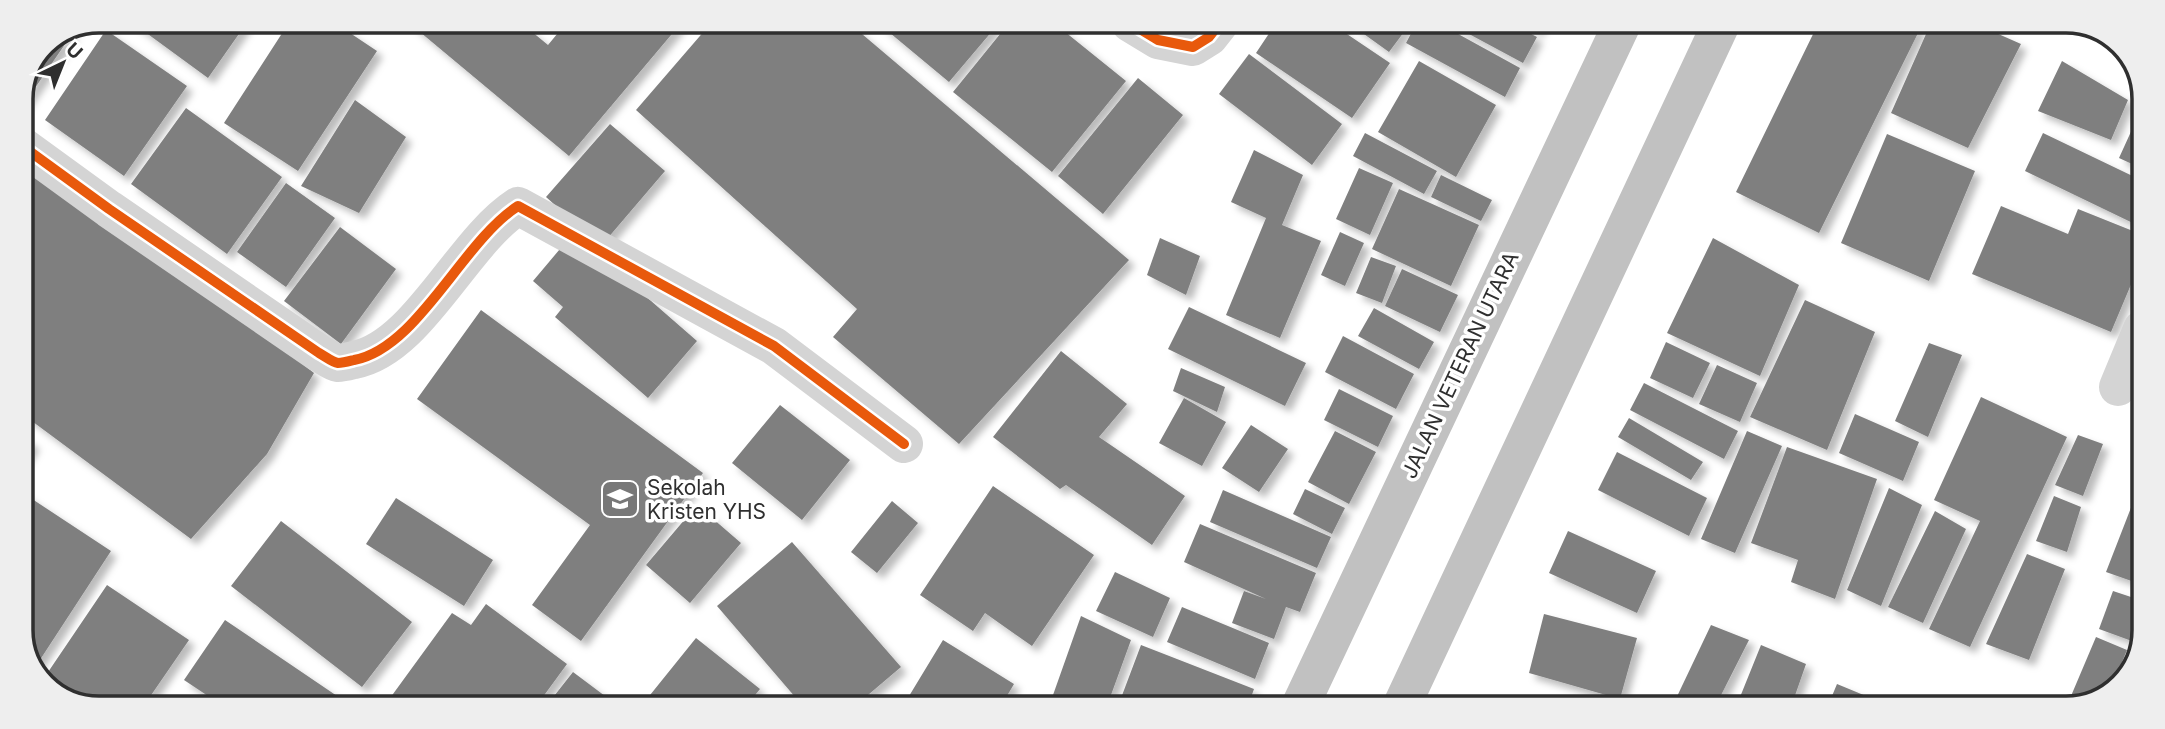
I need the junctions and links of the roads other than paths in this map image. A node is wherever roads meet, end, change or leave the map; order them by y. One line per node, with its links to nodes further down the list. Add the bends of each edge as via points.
1 (1146, 33): 4 (street, via 1158,40)
2 (1618, 33): 9 (highway, JALAN VETERAN UTARA)
3 (1717, 33): 10 (highway)
4 (1206, 35)
5 (33, 154): 8 (street, via 339,363 366,358 384,348 420,315 490,228 518,206 774,346)
6 (2132, 353): 7 (street)
7 (2118, 387)
8 (904, 444)
9 (1305, 696)
10 (1406, 696)

